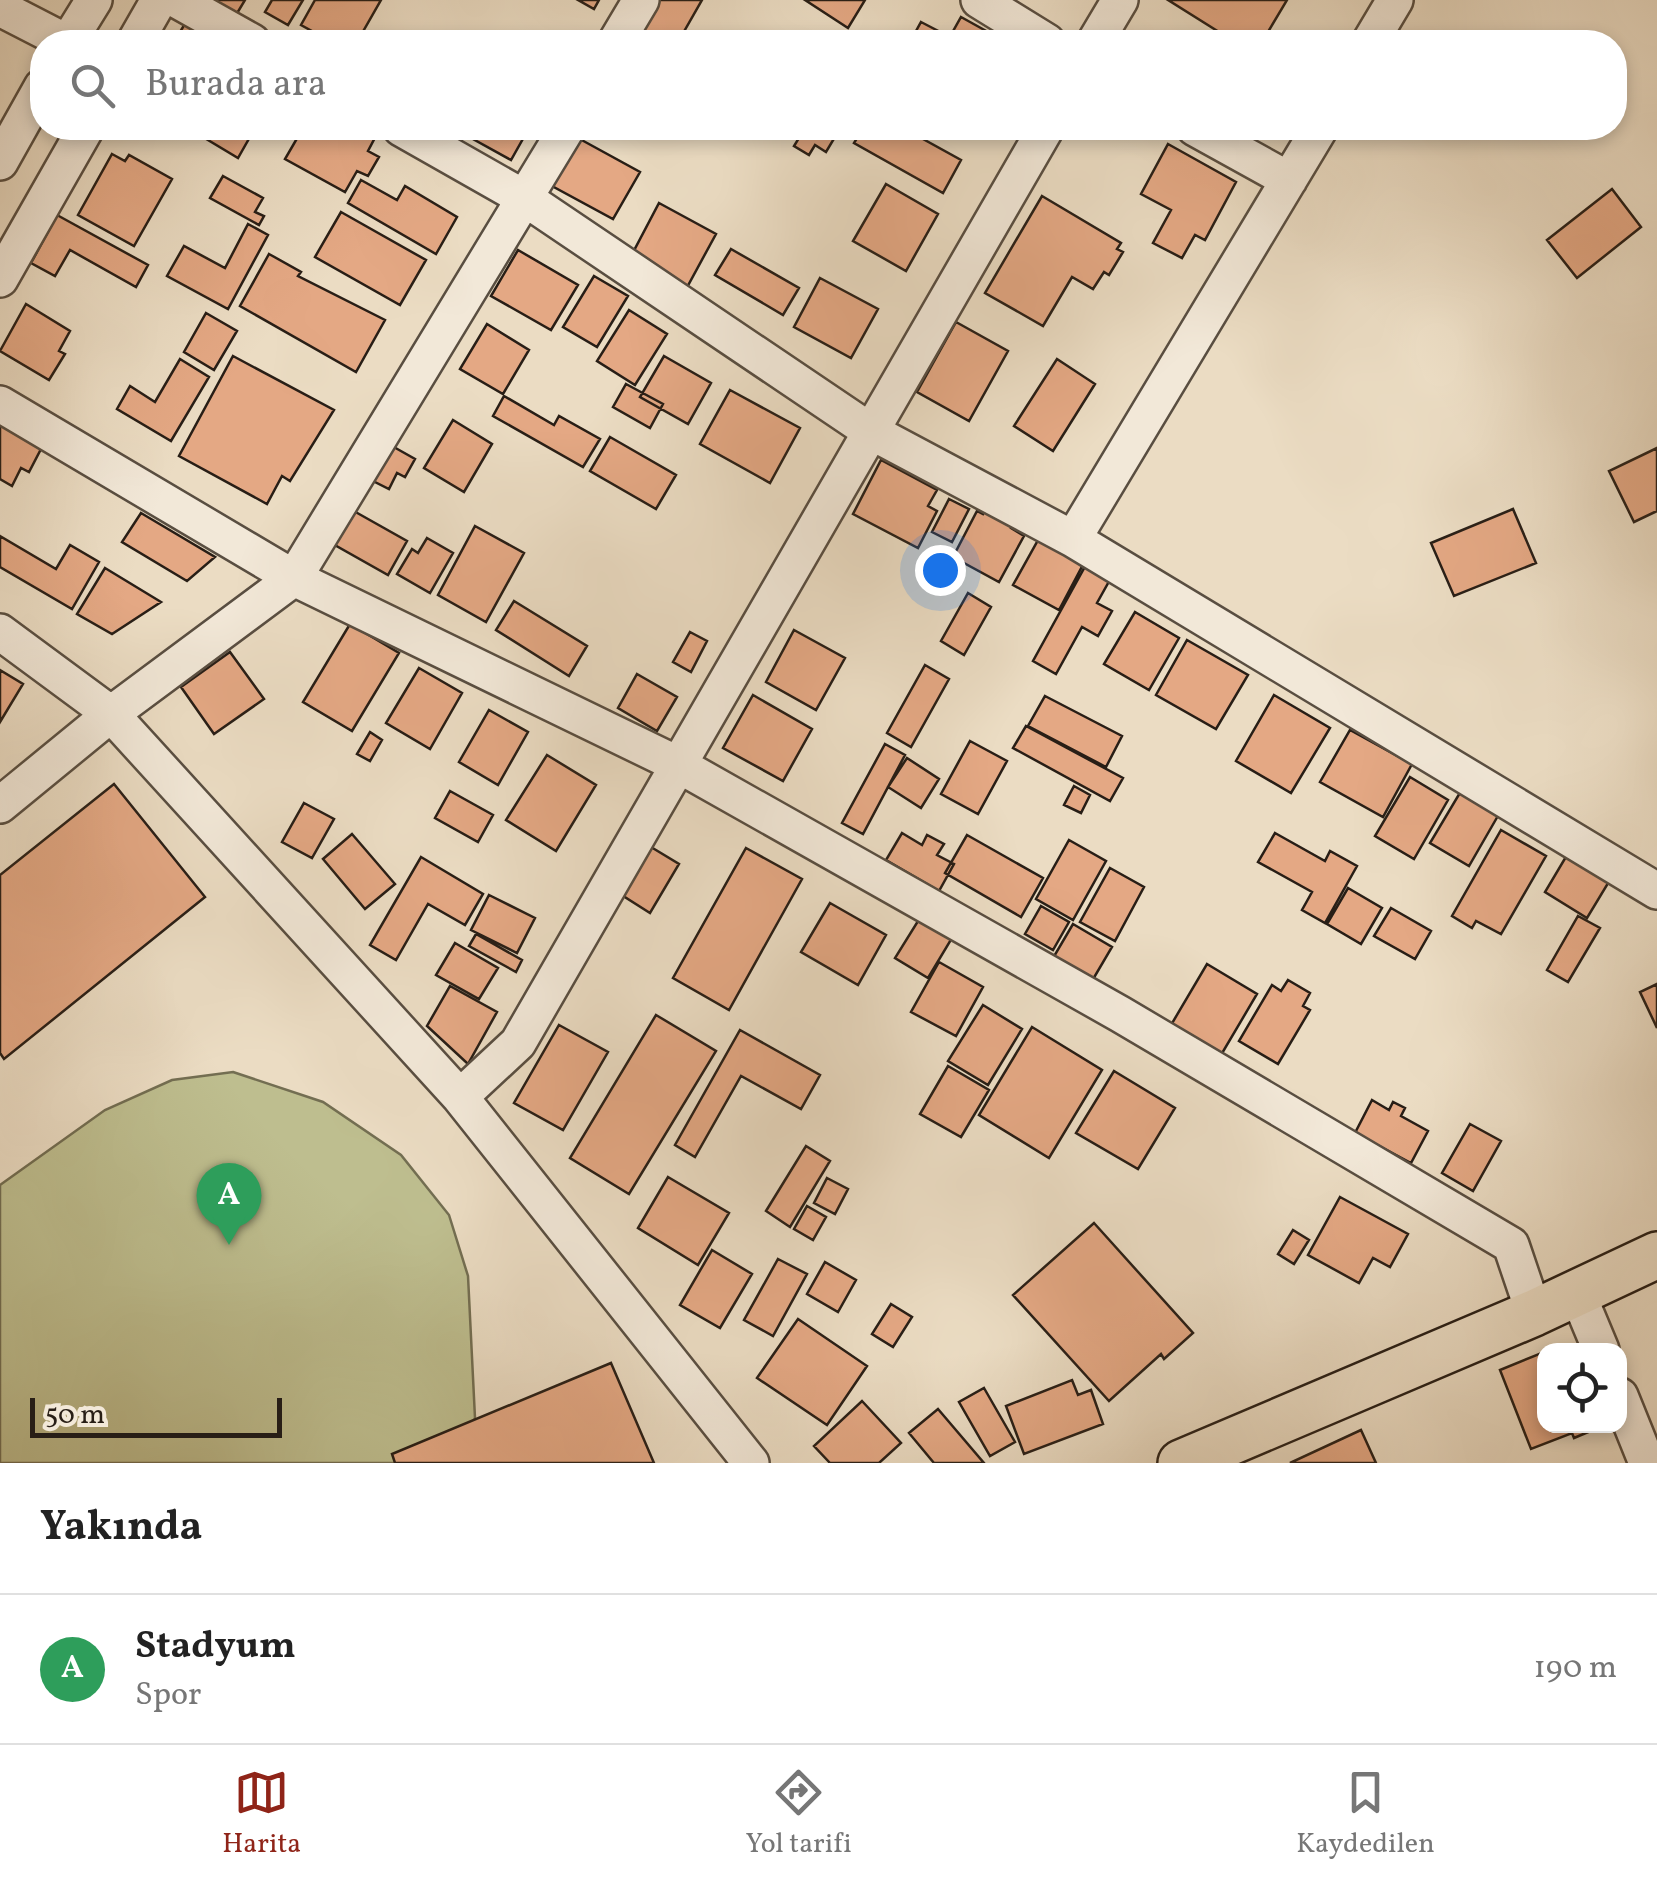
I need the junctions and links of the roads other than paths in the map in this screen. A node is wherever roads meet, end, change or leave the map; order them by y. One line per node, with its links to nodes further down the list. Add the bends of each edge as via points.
1 (94, 0): 10 (street)
2 (159, 0): 11 (street)
3 (177, 0): 12 (street)
4 (641, 0): 13 (street)
5 (979, 0): 14 (street)
6 (1120, 0): 15 (street)
7 (1395, 0): 16 (street)
8 (0, 8): 9 (street)
9 (43, 30)
10 (75, 30)
11 (142, 30)
12 (231, 30)
13 (623, 30)
14 (1028, 30)
15 (1102, 30)
16 (1377, 30)
17 (30, 108): 24 (street)
18 (78, 140): 27 (street)
19 (422, 140): 26 (street)
20 (560, 140): 26 (street)
21 (1039, 140): 29 (street)
22 (1217, 140): 25 (street)
23 (1313, 140): 25 (street)
24 (0, 162)
25 (1289, 180): 30 (street)
26 (526, 198): 29 (street); 31 (street)
27 (5, 257)
28 (0, 404): 31 (street)
29 (870, 431): 30 (street); 34 (street)
30 (1073, 539): 36 (street)
31 (294, 578): 33 (street); 34 (street)
32 (0, 632): 33 (street)
33 (111, 714): 35 (street); 37 (street)
34 (677, 764): 37 (street, via 518,1043); 40 (street, via 1512,1245)
35 (0, 806)
36 (1657, 891)
37 (460, 1096): 43 (street)
38 (1657, 1255): 39 (main road)
39 (1576, 1290): 40 (main road); 41 (street)
40 (1534, 1313): 44 (main road)
41 (1598, 1343)
42 (1627, 1413): 45 (street)
43 (752, 1463)
44 (1181, 1463)
45 (1647, 1463)

